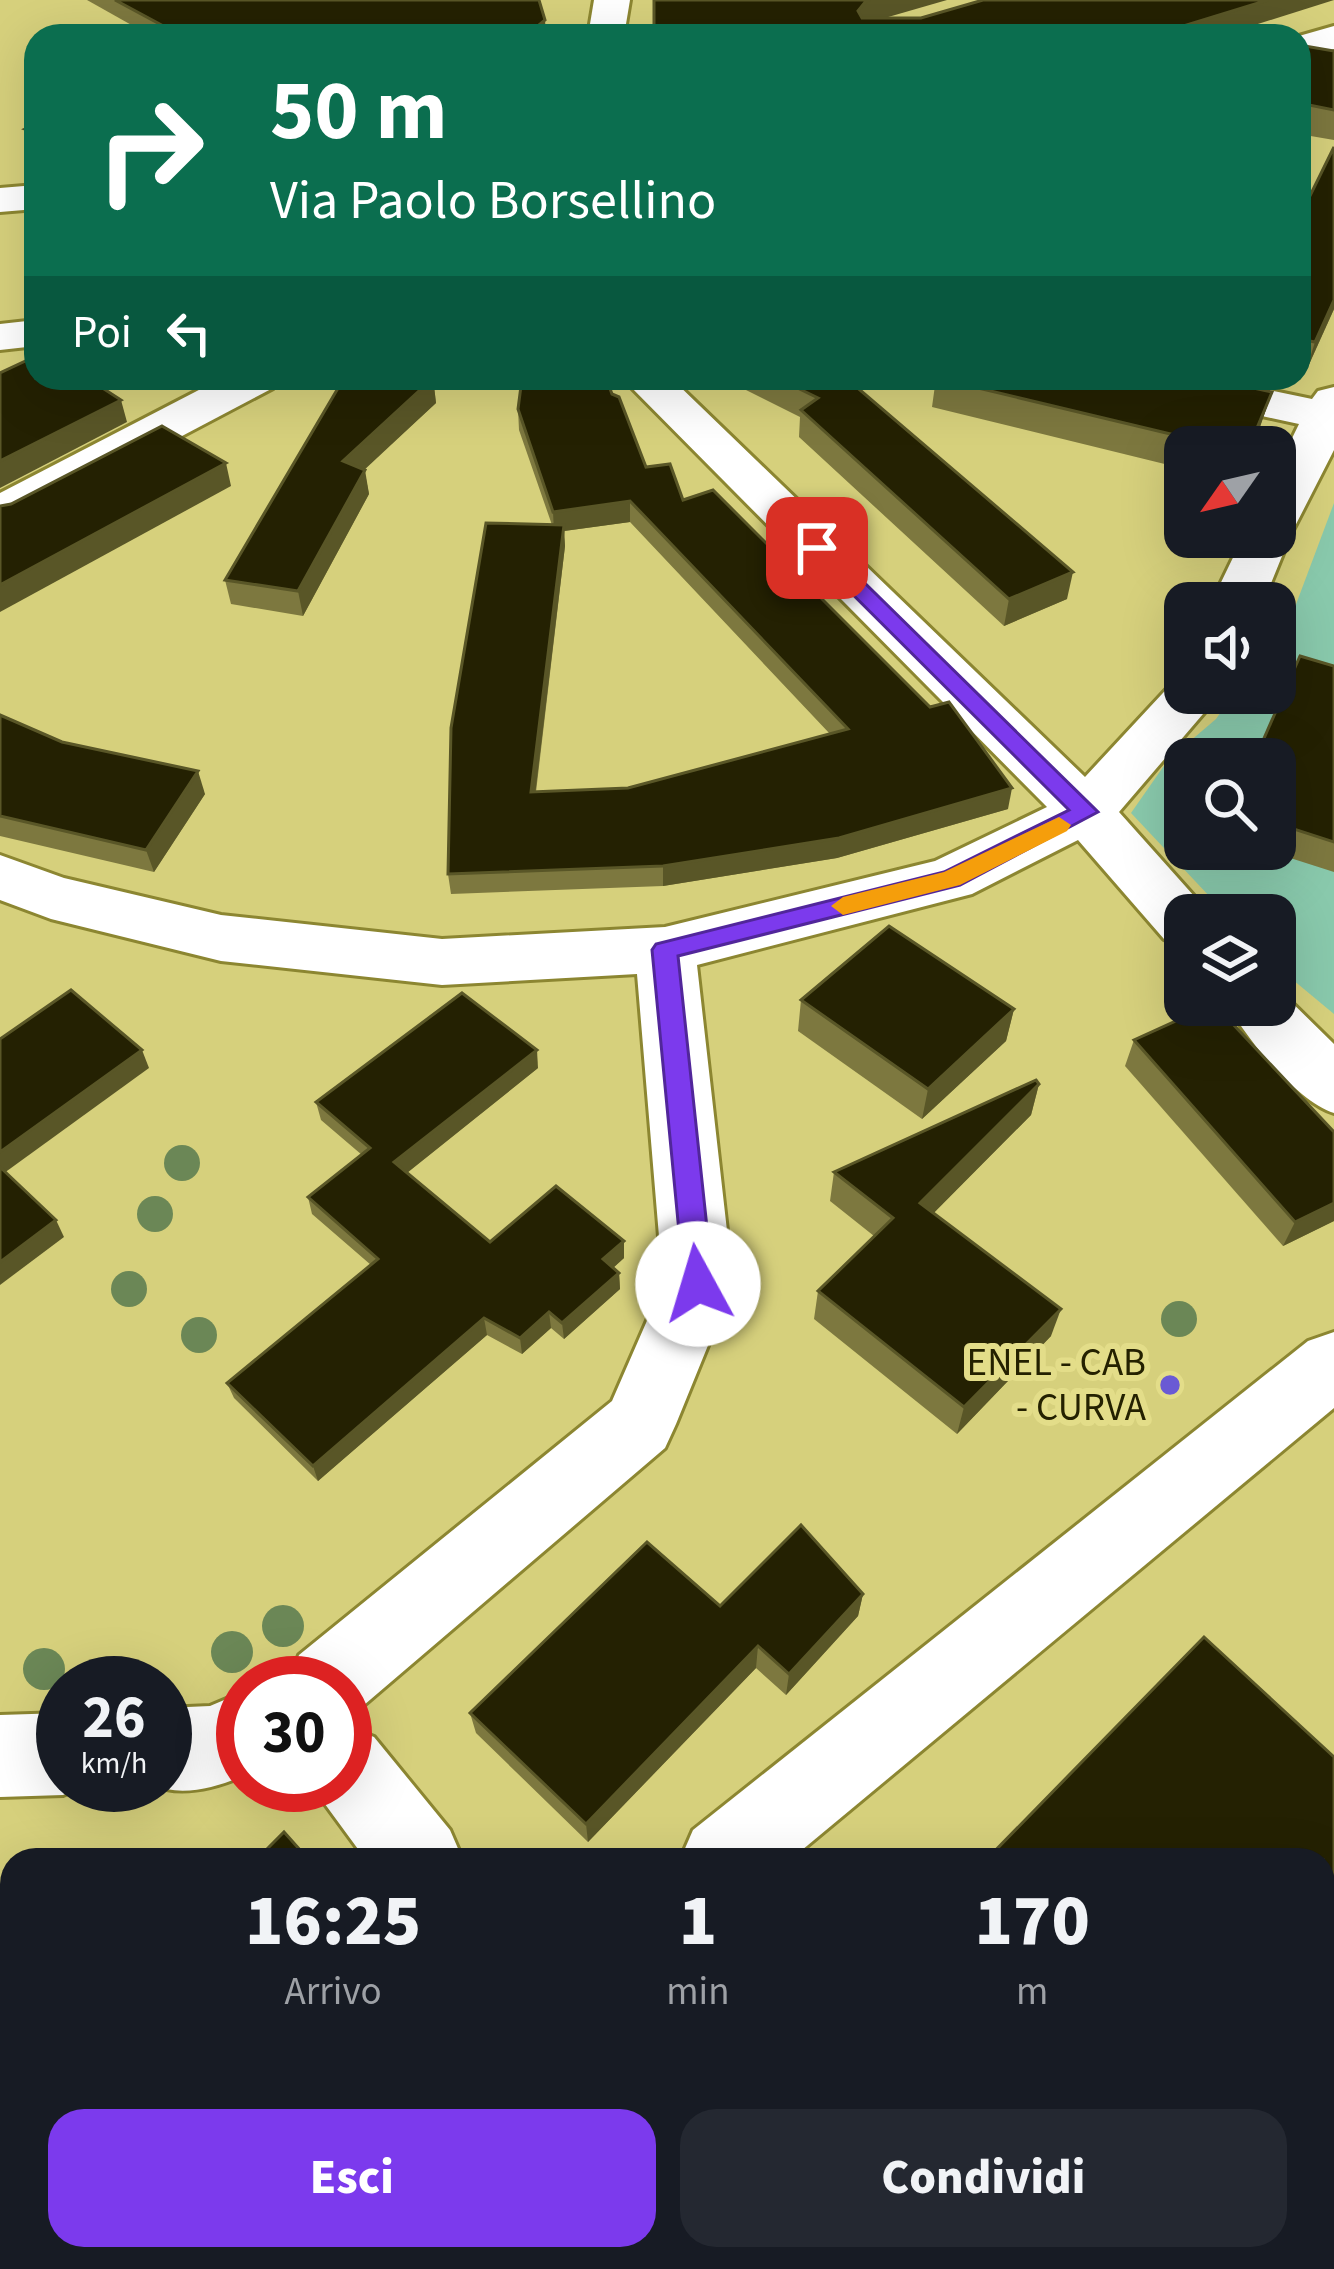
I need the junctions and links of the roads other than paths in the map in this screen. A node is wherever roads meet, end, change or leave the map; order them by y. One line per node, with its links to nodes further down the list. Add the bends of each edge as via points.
1 (234, 390): 6 (street)
2 (657, 390): 8 (street)
3 (1213, 390): 4 (street)
4 (1331, 412): 5 (street)
5 (1296, 481)
6 (0, 512)
7 (1175, 714): 8 (street)
8 (1086, 812): 10 (street); 11 (street, via 951,879)
9 (0, 877): 11 (street, via 221,938 442,962)
10 (1164, 899)
11 (665, 950): 17 (street, via 698,1284 639,1424)
12 (1296, 1021): 14 (street)
13 (1278, 1026): 15 (street)
14 (1334, 1045)
15 (1334, 1087)
16 (1334, 1364): 22 (street)
17 (360, 1656)
18 (36, 1755): 19 (street)
19 (0, 1756)
20 (372, 1800): 21 (street)
21 (410, 1848)
22 (738, 1848)

